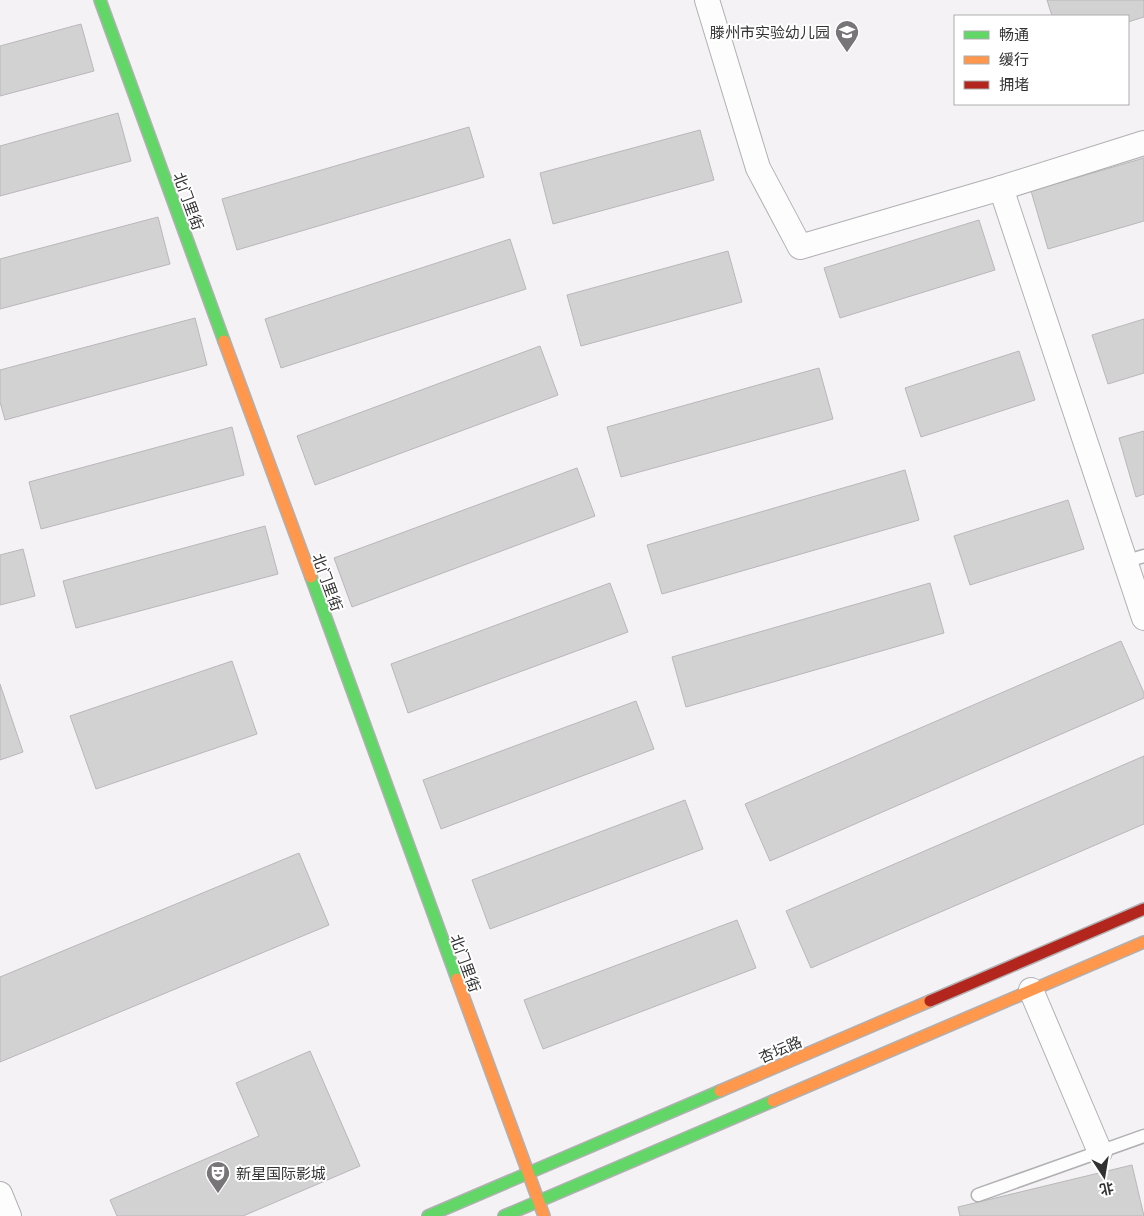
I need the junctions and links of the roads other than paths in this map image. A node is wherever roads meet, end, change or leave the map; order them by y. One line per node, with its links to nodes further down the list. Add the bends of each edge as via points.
1 (100, 0): 12 (main road, 北门里街)
2 (707, 0): 4 (street, via 758,168 800,247)
3 (1144, 143): 4 (street)
4 (1000, 188): 5 (street)
5 (1134, 559): 6 (street)
6 (1144, 618)
7 (1144, 909): 12 (main road, 杏坛路)
8 (1144, 942): 9 (main road)
9 (1031, 990): 11 (street); 15 (main road)
10 (1144, 1136): 11 (lane)
11 (1100, 1152): 14 (lane)
12 (527, 1174): 15 (main road, 北门里街); 17 (main road, 杏坛路)
13 (0, 1194): 16 (street)
14 (978, 1195)
15 (538, 1201): 18 (main road); 19 (main road, 北门里街)
16 (9, 1216)
17 (428, 1216)
18 (504, 1216)
19 (544, 1216)

